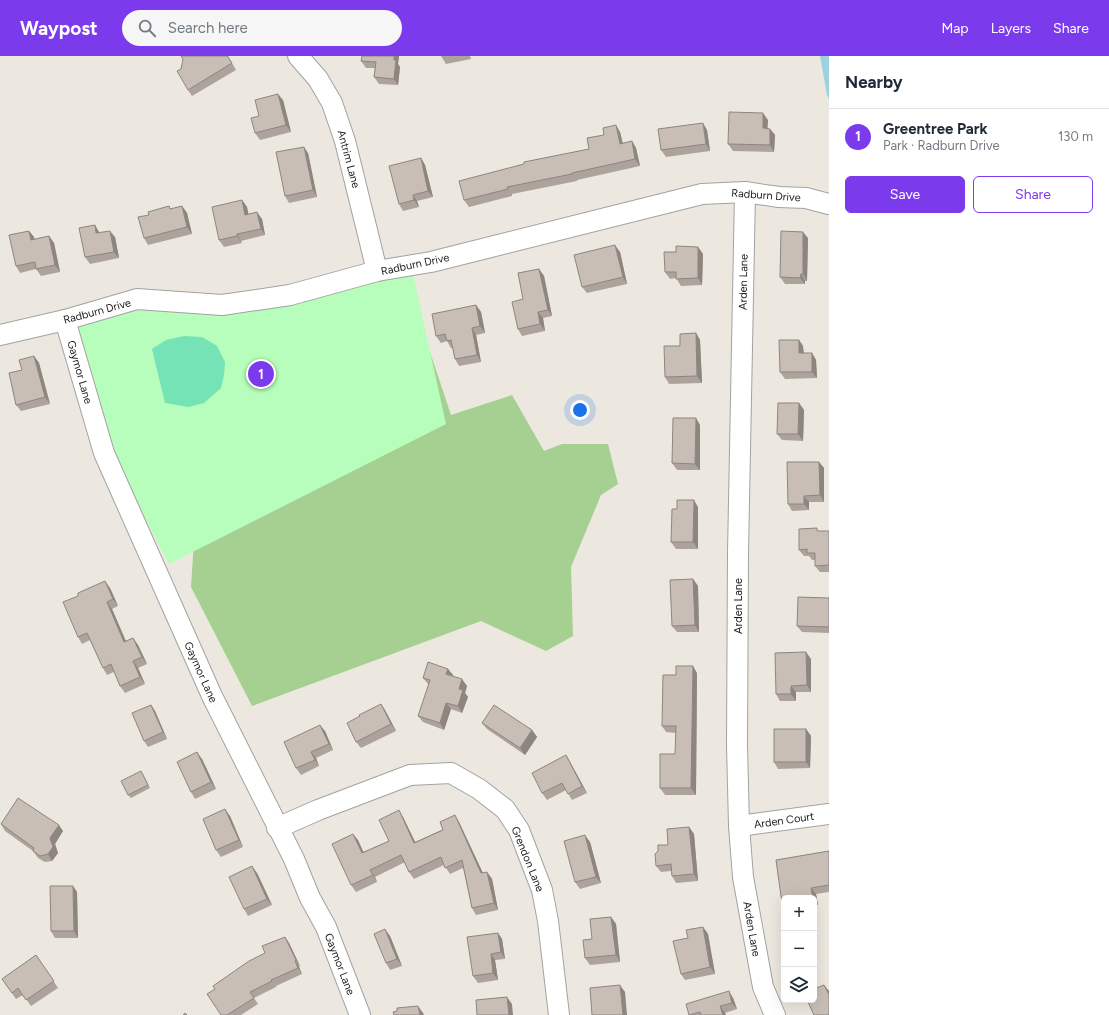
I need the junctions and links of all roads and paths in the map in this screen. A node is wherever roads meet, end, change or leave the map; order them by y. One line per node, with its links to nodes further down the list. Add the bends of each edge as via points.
1 (298, 56): 4 (street, Antrim Lane, via 318,79 332,103 345,141)
2 (745, 192): 3 (street, Radburn Drive, via 806,198); 4 (street, Radburn Drive, via 702,194 431,262); 8 (street, Arden Lane, via 738,553)
3 (829, 204)
4 (377, 272): 5 (street, Radburn Drive, via 290,295 222,305 137,300)
5 (65, 320): 6 (street, Radburn Drive); 9 (street, Gaymor Lane, via 104,453 212,696)
6 (0, 335)
7 (829, 814): 8 (street, Arden Court)
8 (739, 826): 12 (street, Arden Lane, via 743,877 763,987)
9 (277, 828): 10 (street, Gaymor Lane, via 326,927); 11 (street, Grendon Lane, via 410,775 451,773 479,789 505,809 519,830 542,890)
10 (357, 1014)
11 (559, 1015)
12 (775, 1015)

